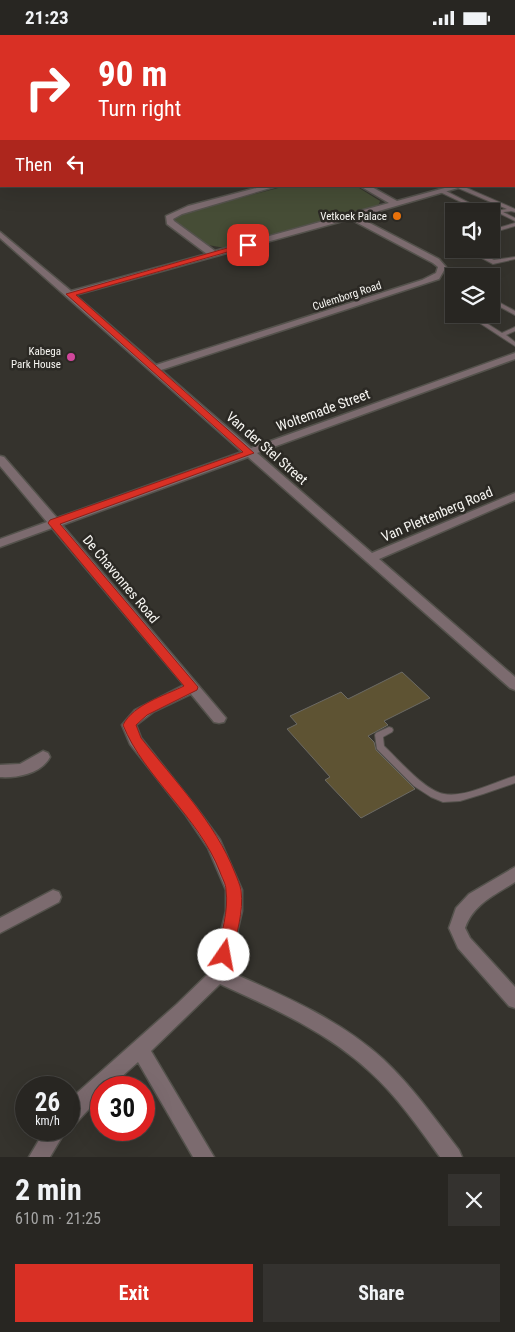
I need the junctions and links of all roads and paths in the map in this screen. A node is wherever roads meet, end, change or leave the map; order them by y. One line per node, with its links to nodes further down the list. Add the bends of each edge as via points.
1 (269, 187): 15 (street, via 179,211 169,218 170,223)
2 (366, 187): 7 (street)
3 (457, 187): 5 (street)
4 (463, 187): 8 (lane)
5 (442, 191): 6 (lane); 7 (street)
6 (467, 203)
7 (396, 204): 10 (street)
8 (513, 211): 9 (lane)
9 (501, 213): 11 (lane)
10 (352, 217): 15 (street); 26 (street, Culemborg Road, via 436,261 442,272 425,282)
11 (515, 220)
12 (515, 224): 13 (lane)
13 (500, 229)
14 (0, 234): 18 (street, Van der Stel Street)
15 (213, 255): 18 (street)
16 (485, 258): 17 (lane, via 493,262)
17 (515, 258)
18 (70, 294): 26 (street, Van der Stel Street)
19 (500, 305): 20 (lane)
20 (515, 313)
21 (483, 323): 23 (lane)
22 (515, 329): 23 (lane)
23 (502, 335): 24 (lane)
24 (515, 344)
25 (515, 356): 27 (street, Woltemade Street)
26 (153, 369): 27 (street, Van der Stel Street)
27 (250, 453): 30 (street, Woltemade Street); 32 (street, Van der Stel Street)
28 (0, 459): 30 (street, De Chavonnes Road)
29 (515, 496): 32 (street, Van Plettenberg Road)
30 (54, 523): 31 (street, Woltemade Street); 34 (street, De Chavonnes Road)
31 (0, 543)
32 (371, 558): 33 (street, Van der Stel Street)
33 (515, 685)
34 (192, 687): 35 (street, De Chavonnes Road); 43 (street, via 142,712 129,725 135,740 214,845 234,890 234,911)
35 (219, 718)
36 (389, 730): 39 (lane, via 379,735 380,747 427,791 444,798 461,797)
37 (43, 757): 38 (street, via 13,773)
38 (0, 771)
39 (515, 779)
40 (515, 874): 44 (street, via 475,899 462,913 457,928 464,943)
41 (53, 897): 42 (street)
42 (0, 926)
43 (218, 975): 45 (street); 50 (street, via 274,1000 332,1032 366,1056 428,1124)
44 (515, 1000)
45 (140, 1049): 46 (street); 49 (street)
46 (80, 1104)
47 (49, 1141): 48 (street)
48 (39, 1157)
49 (204, 1157)
50 (452, 1157)

